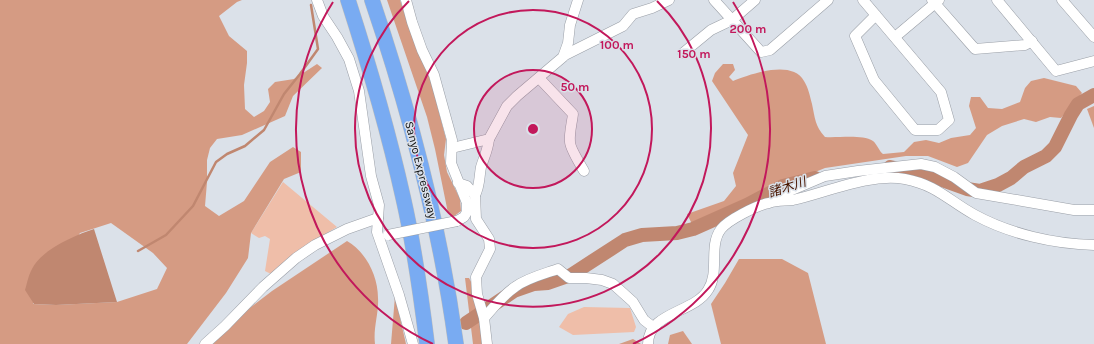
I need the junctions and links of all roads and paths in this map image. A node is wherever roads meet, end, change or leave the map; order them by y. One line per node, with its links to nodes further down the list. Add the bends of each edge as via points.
1 (317, 0): 30 (street, via 323,16 349,59 359,91 371,176 379,205)
2 (348, 0): 37 (highway, Sanyo Expressway, via 369,64 403,198)
3 (372, 0): 38 (highway, Sanyo Expressway, via 390,53 427,189 442,258)
4 (406, 0): 24 (street, via 422,50 434,75)
5 (578, 0): 20 (street, via 570,25)
6 (669, 0): 20 (street, via 634,14 623,26)
7 (714, 0): 15 (street)
8 (755, 0): 15 (street)
9 (828, 0): 15 (street, via 770,50 761,52)
10 (863, 0): 14 (street)
11 (997, 0): 18 (street)
12 (1062, 0): 17 (street)
13 (935, 1): 16 (street); 18 (street, via 975,49 1025,45)
14 (876, 15): 16 (street); 16 (street, via 855,36 874,80 915,130 938,130 949,120 941,92)
15 (732, 20): 19 (street, via 711,30)
16 (895, 37)
17 (1094, 37)
18 (1032, 41): 21 (street, via 1056,71)
19 (683, 53)
20 (565, 55): 22 (street)
21 (1094, 61)
22 (539, 78): 23 (street, via 507,106); 25 (street, via 573,114 571,148)
23 (489, 140): 24 (street); 27 (street)
24 (452, 148): 26 (street, via 451,163)
25 (584, 171)
26 (458, 183): 27 (street, via 468,186); 31 (street, bridge, via 467,203 468,212 464,217 457,221 388,235)
27 (475, 195): 33 (street, via 476,219 489,239 490,249 476,277 477,294)
28 (768, 202): 29 (street, via 824,176 921,164 954,178 976,193 1074,210); 32 (street, via 792,200 884,178 904,179 939,190 974,214 1000,227 1076,245); 34 (street, via 734,218 721,229 716,241 713,279 708,291 697,302)
29 (1094, 210)
30 (378, 218): 31 (street); 35 (street, via 314,245 296,258)
31 (376, 232): 36 (street, via 399,295)
32 (1094, 245)
33 (484, 318): 34 (street, via 514,287 558,269 569,278 602,280 613,284 633,302 644,320); 39 (street)
34 (653, 327): 40 (street)
35 (205, 344)
36 (413, 344)
37 (427, 344)
38 (456, 344)
39 (487, 344)
40 (648, 344)

